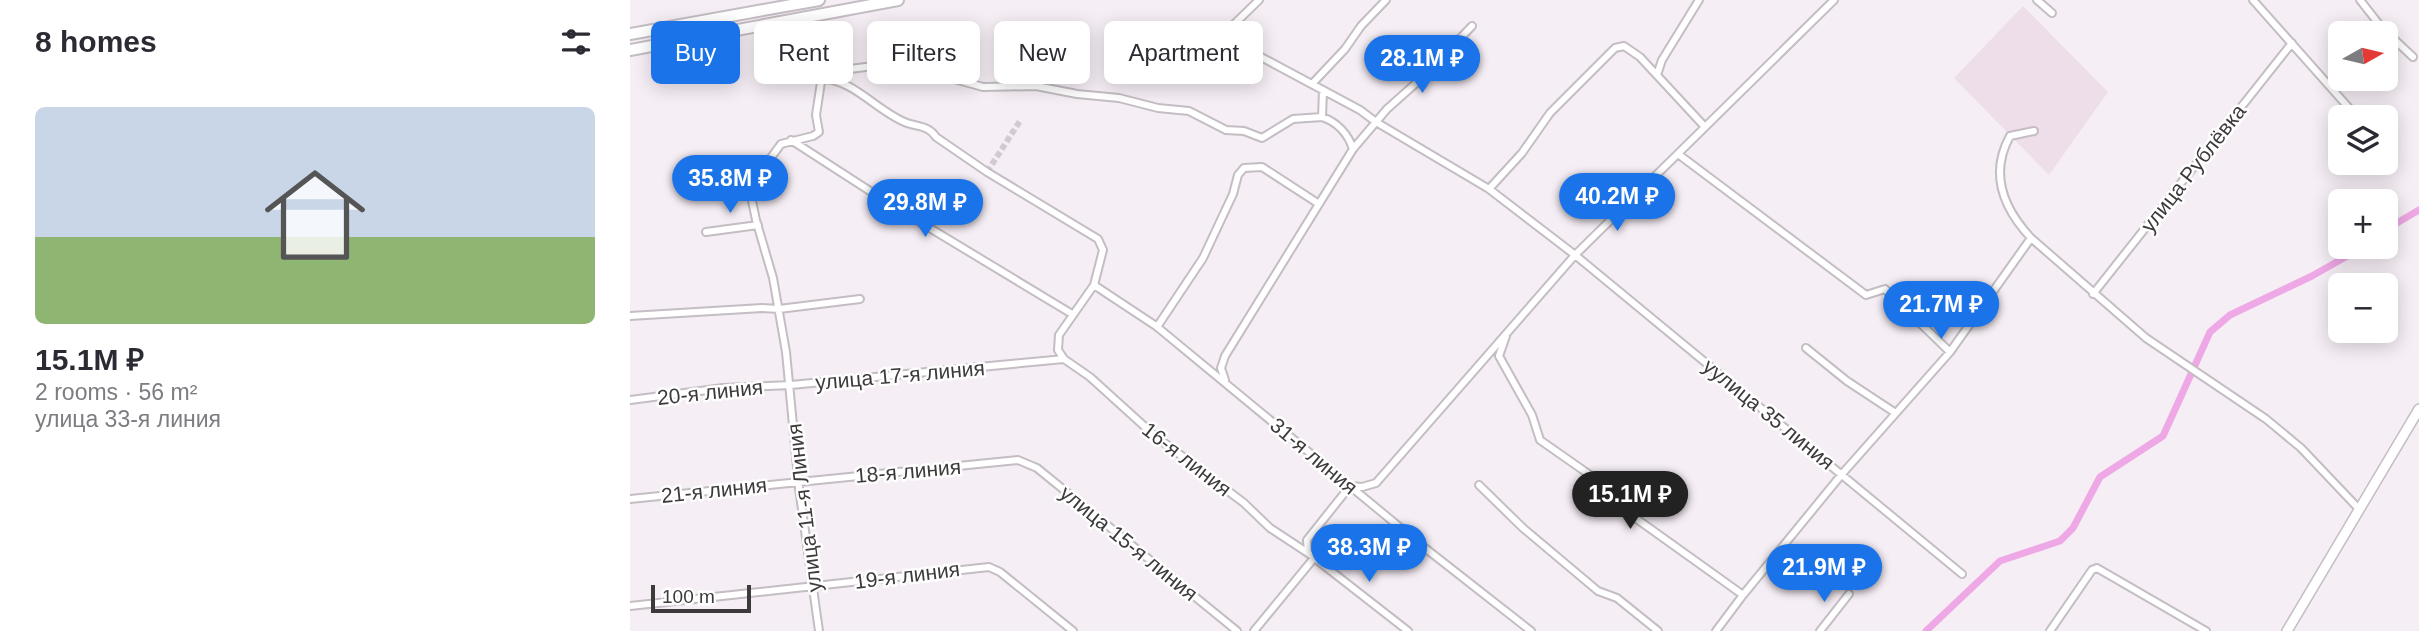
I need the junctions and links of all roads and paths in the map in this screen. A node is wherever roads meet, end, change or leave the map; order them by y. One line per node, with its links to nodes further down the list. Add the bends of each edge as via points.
1 (819, 0): 12 (main road)
2 (898, 0): 14 (main road)
3 (1259, 0): 18 (street, уулица 35 линия, via 1226,32 1250,51)
4 (1387, 0): 18 (street)
5 (1699, 0): 17 (street)
6 (1834, 0): 25 (street)
7 (2037, 0): 10 (street)
8 (2253, 0): 13 (street)
9 (2360, 0): 15 (street)
10 (2052, 13)
11 (1472, 26): 24 (street)
12 (630, 34)
13 (2292, 43): 22 (street); 37 (street, улица Рублёвка)
14 (631, 50)
15 (2413, 57)
16 (853, 69): 23 (street, via 897,63 983,87 1036,86 1119,98 1189,111 1226,130 1262,138 1293,119)
17 (1657, 75): 25 (street); 30 (street, via 1624,46 1615,48 1550,113)
18 (1312, 83): 21 (street, уулица 35 линия)
19 (820, 84): 27 (street, улица 17-я линия, via 818,132)
20 (845, 84): 36 (street, via 898,118 932,130 987,172 1094,235 1103,250)
21 (1324, 90): 23 (street); 24 (street, уулица 35 линия)
22 (2346, 105)
23 (1322, 117): 28 (street, via 1335,123)
24 (1376, 122): 28 (street); 30 (street, уулица 35 линия)
25 (1705, 127): 29 (street)
26 (2034, 131): 34 (street, via 2010,136 2002,151 1999,178 2007,204)
27 (791, 140): 32 (street, улица 17-я линия, via 775,150 757,180 751,196); 40 (street)
28 (1353, 149): 31 (street)
29 (1678, 154): 35 (street); 45 (street, via 1866,295 1885,289)
30 (1489, 189): 35 (street, уулица 35 линия)
31 (1319, 204): 42 (street, via 1262,167 1244,167 1203,258); 48 (street, via 1222,361 1222,374)
32 (758, 225): 33 (street); 39 (street, улица 17-я линия)
33 (706, 232)
34 (2031, 238): 37 (street); 45 (street)
35 (1575, 255): 43 (street); 53 (street, уулица 35 линия)
36 (1094, 285): 40 (street); 42 (street, 31-я линия)
37 (2093, 293): 58 (street, via 2146,338 2266,419 2301,448)
38 (860, 299): 39 (street)
39 (779, 309): 41 (street); 47 (street, улица 17-я линия)
40 (1072, 314): 46 (street, via 1057,341)
41 (630, 316)
42 (1157, 327): 48 (street, 31-я линия)
43 (1508, 331): 56 (street, via 1376,483); 63 (street, via 1499,356 1532,415 1540,440 1600,482 1606,496)
44 (1806, 348): 51 (street)
45 (1950, 352): 51 (street)
46 (1064, 359): 47 (street, улица 17-я линия); 59 (street, 16-я линия, via 1270,528)
47 (790, 385): 49 (street, 20-я линия, via 723,387); 54 (street, улица 11-я Линия)
48 (1230, 387): 56 (street, 31-я линия)
49 (630, 400)
50 (2419, 409): 58 (main road)
51 (1894, 412): 53 (street)
52 (1018, 460): 54 (street, 18-я линия); 67 (street, улица 15-я линия, via 1037,468)
53 (1842, 474): 60 (street, уулица 35 линия); 63 (street)
54 (798, 482): 57 (street, 21-я линия); 61 (street, улица 11-я Линия)
55 (1479, 485): 71 (street, via 1598,591 1617,598)
56 (1350, 486): 59 (street, via 1307,540); 70 (street, 31-я линия)
57 (630, 499)
58 (2359, 509): 76 (main road)
59 (1312, 556): 68 (street); 69 (street, 16-я линия)
60 (1962, 574)
61 (814, 586): 64 (street, 19-я линия); 65 (street, улица 11-я Линия); 66 (street, 19-я линия, via 989,567)
62 (1849, 594): 73 (street)
63 (1743, 595): 72 (street)
64 (630, 606)
65 (819, 631)
66 (1073, 631)
67 (1237, 631)
68 (1254, 631)
69 (1408, 631)
70 (1531, 631)
71 (1658, 631)
72 (1716, 631)
73 (1820, 631)
74 (2050, 631): 75 (street, via 2095,568)
75 (2206, 631)
76 (2287, 631)

